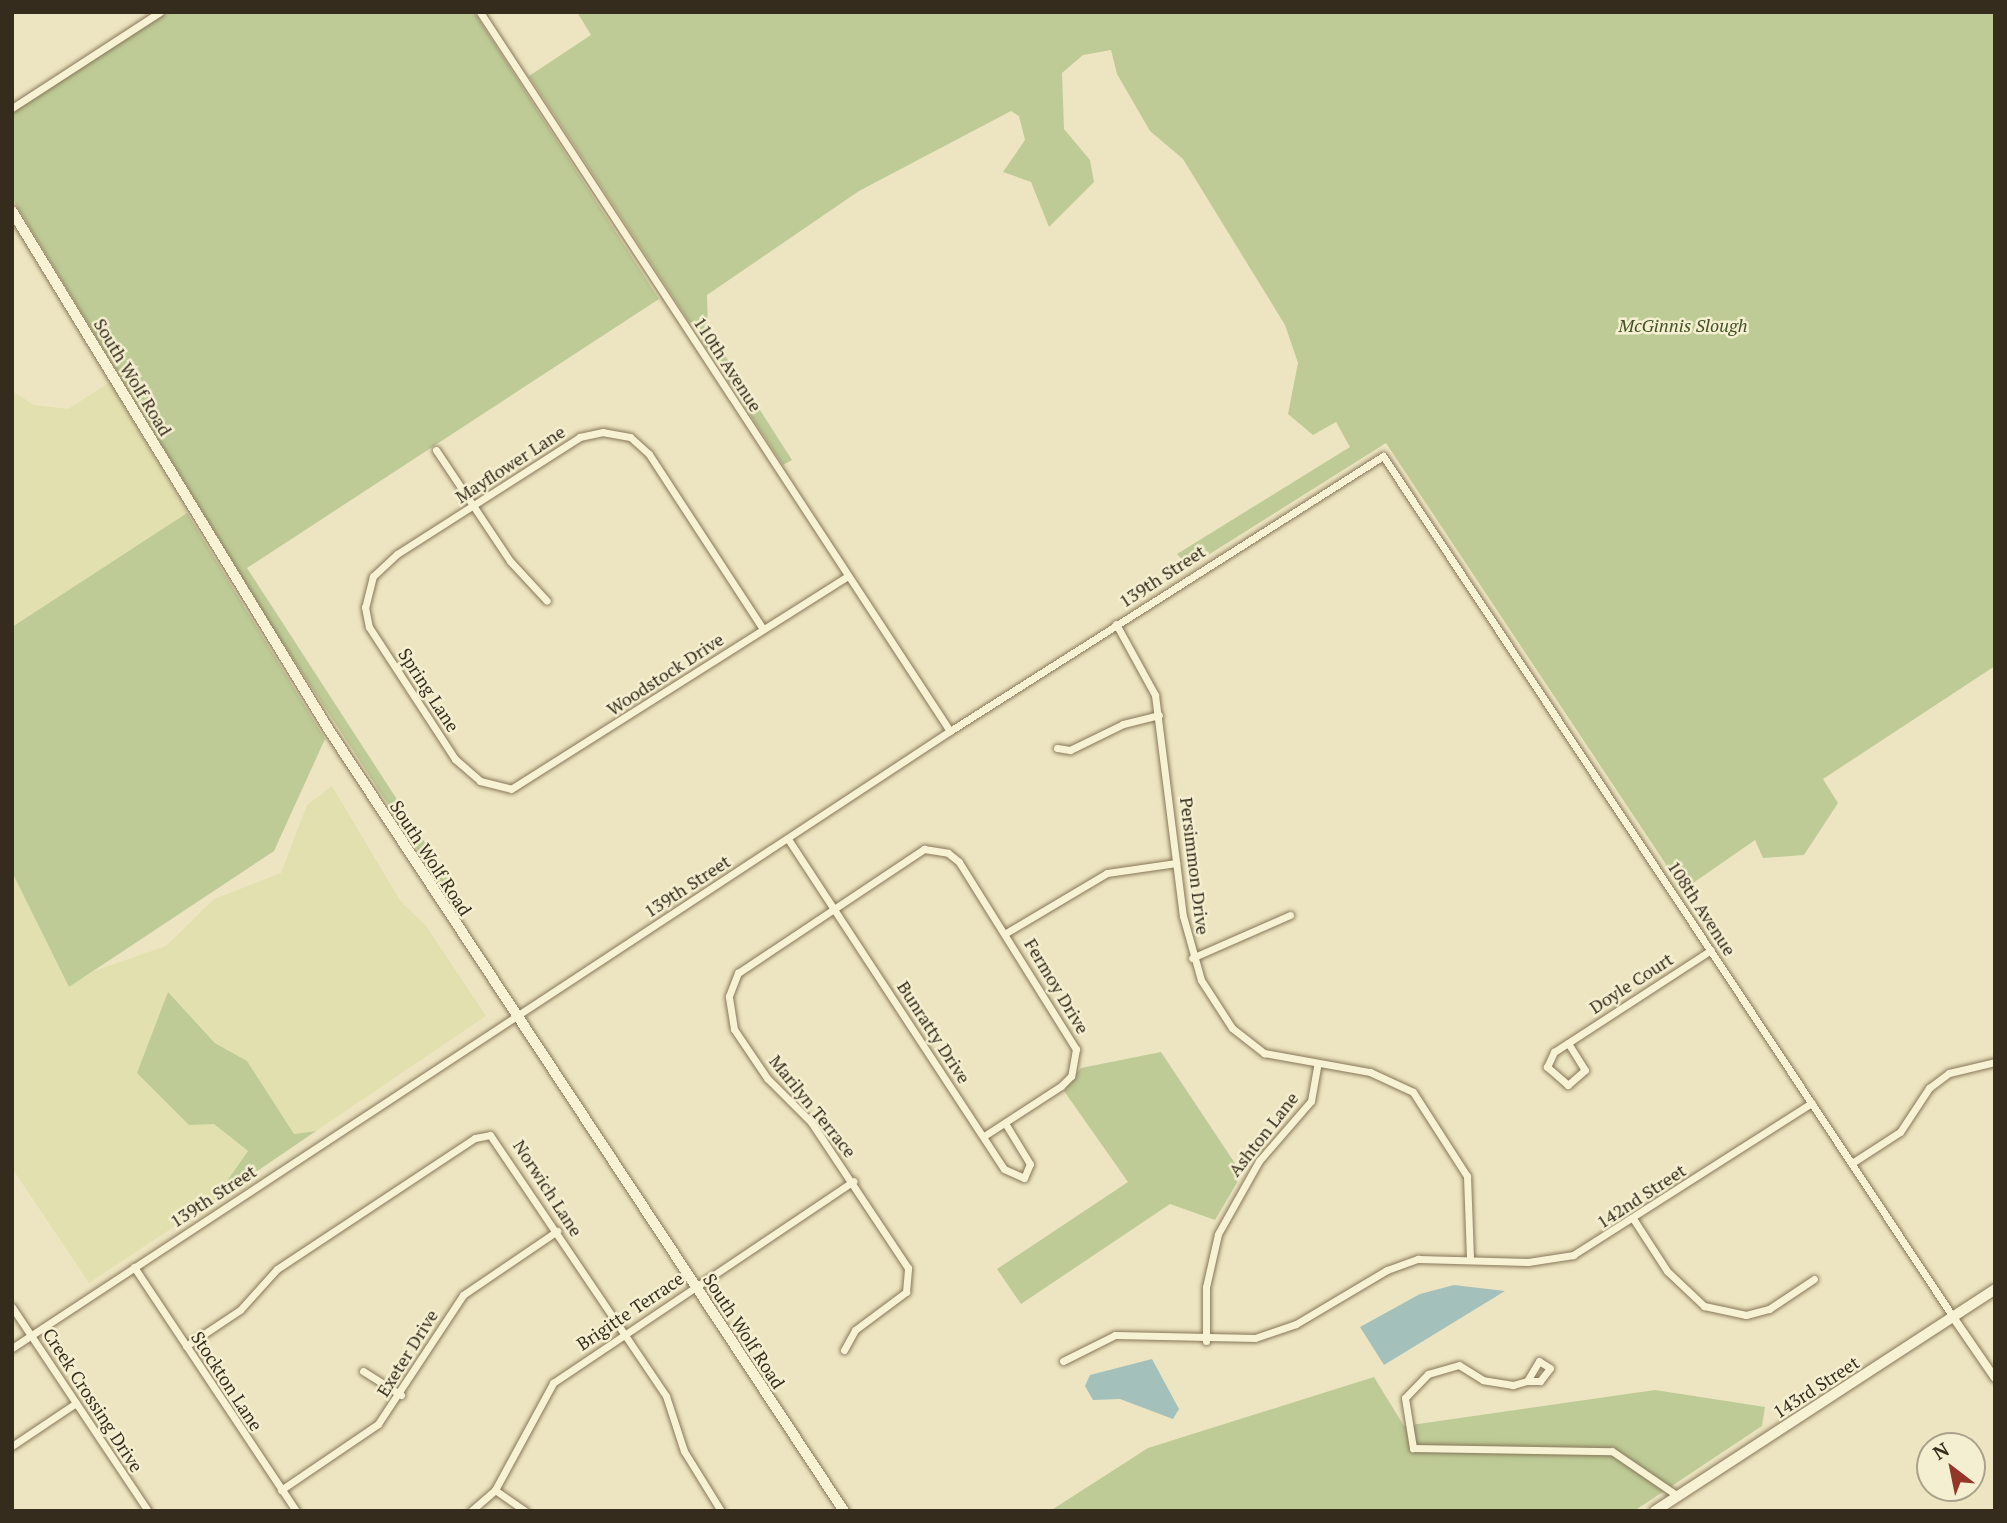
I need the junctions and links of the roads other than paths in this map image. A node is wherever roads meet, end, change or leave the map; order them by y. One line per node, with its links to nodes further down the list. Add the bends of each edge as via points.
1 (160, 12): 3 (street)
2 (480, 12): 8 (street, 110th Avenue)
3 (12, 108)
4 (12, 211): 24 (main road, South Wolf Road, via 259,618)
5 (436, 450): 7 (street)
6 (1382, 457): 11 (street, 139th Street); 22 (street, 108th Avenue)
7 (473, 507): 9 (street, Mayflower Lane, via 384,564); 10 (street); 12 (street, Mayflower Lane, via 580,437 630,437 649,454)
8 (848, 576): 12 (street, Woodstock Drive); 14 (street, 110th Avenue)
9 (367, 590): 16 (street, Spring Lane, via 369,627 455,759)
10 (547, 601)
11 (1116, 624): 13 (street, Persimmon Drive, via 1145,670); 14 (street, 139th Street)
12 (763, 629): 16 (street, Woodstock Drive, via 529,782)
13 (1159, 715): 15 (street, via 1123,724 1070,750); 18 (street, Persimmon Drive)
14 (950, 731): 17 (street, 139th Street)
15 (1057, 748)
16 (496, 787)
17 (788, 839): 19 (street, Bunratty Drive); 24 (street, 139th Street)
18 (1177, 863): 21 (street, via 1107,873); 23 (street, Persimmon Drive)
19 (833, 908): 21 (street, Marilyn Terrace, via 924,849 937,848 959,862); 30 (street, Bunratty Drive); 32 (street, Marilyn Terrace, via 744,966 731,987 729,1013 766,1077 811,1122)
20 (1290, 915): 23 (street)
21 (1006, 933): 29 (street, Fermoy Drive, via 1074,1038 1077,1063 1061,1086)
22 (1711, 950): 25 (street, Doyle Court); 28 (street, 108th Avenue)
23 (1192, 958): 27 (street, Persimmon Drive, via 1216,1006 1248,1043 1284,1061)
24 (515, 1016): 36 (street, 139th Street); 38 (main road, South Wolf Road)
25 (1568, 1043): 25 (street, Doyle Court, via 1546,1062 1568,1084 1585,1070)
26 (1995, 1062): 31 (street, via 1949,1073 1929,1088 1900,1132)
27 (1317, 1066): 35 (street, Persimmon Drive, via 1391,1080 1432,1113 1466,1176); 44 (street, Ashton Lane, via 1311,1101 1259,1161 1218,1234 1206,1287)
28 (1812, 1103): 31 (street, 108th Avenue); 33 (street, 142nd Street)
29 (1005, 1123): 30 (street, Fermoy Drive); 30 (street, Bunratty Drive, via 1030,1164 1024,1178 1011,1176)
30 (984, 1136)
31 (1852, 1163): 41 (street, 108th Avenue)
32 (854, 1181): 38 (street, Brigitte Terrace); 47 (street, Marilyn Terrace, via 903,1255 909,1281 899,1300 855,1330)
33 (1634, 1220): 35 (street, 142nd Street, via 1596,1244 1550,1260); 37 (street, via 1673,1278 1704,1306 1746,1315 1769,1309)
34 (557, 1231): 42 (street, Norwich Lane); 45 (street, Norwich Lane, via 500,1143 490,1135 475,1138 277,1269 240,1310); 52 (street, Exeter Drive, via 463,1295)
35 (1471, 1256): 44 (street, 142nd Street, via 1403,1263 1296,1324 1255,1338)
36 (134, 1267): 43 (street, 139th Street); 45 (street, Stockton Lane)
37 (1814, 1279)
38 (695, 1286): 42 (street, Brigitte Terrace); 63 (main road, South Wolf Road)
39 (1995, 1289): 41 (main road, 143rd Street)
40 (12, 1307): 43 (street, Creek Crossing Drive)
41 (1953, 1317): 50 (street, 108th Avenue); 57 (main road, 143rd Street)
42 (625, 1333): 56 (street, Brigitte Terrace, via 553,1383); 62 (street, Norwich Lane, via 666,1396 684,1451)
43 (32, 1335): 46 (street, 139th Street); 53 (street, Creek Crossing Drive)
44 (1206, 1341): 48 (street, 142nd Street, via 1115,1335)
45 (186, 1346): 55 (street, Stockton Lane)
46 (12, 1349)
47 (844, 1350)
48 (1063, 1361)
49 (363, 1371): 52 (street)
50 (1995, 1378)
51 (1527, 1381): 57 (street, via 1498,1384 1459,1365 1428,1374 1405,1398 1413,1448 1612,1451 1644,1467)
52 (401, 1395): 55 (street, Exeter Drive, via 366,1434)
53 (76, 1403): 54 (street); 58 (street, Creek Crossing Drive)
54 (12, 1446)
55 (281, 1490): 59 (street, Stockton Lane)
56 (495, 1490): 60 (street, Brigitte Terrace); 61 (street)
57 (1678, 1496): 64 (main road, 143rd Street)
58 (148, 1511)
59 (296, 1511)
60 (471, 1511)
61 (525, 1511)
62 (721, 1511)
63 (844, 1511)
64 (1655, 1511)

